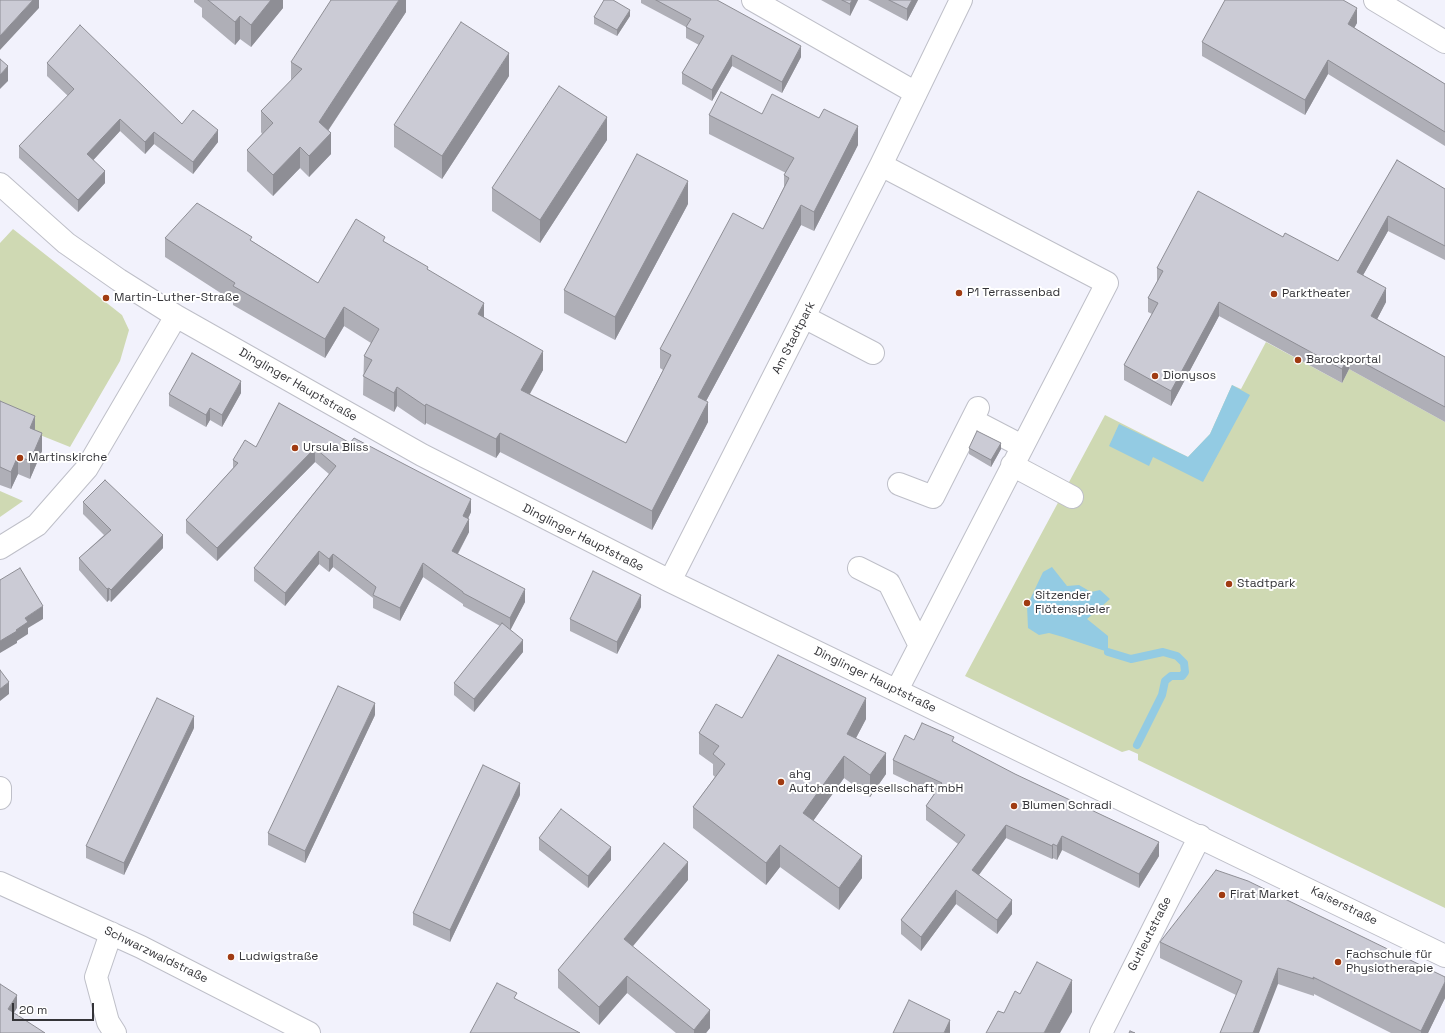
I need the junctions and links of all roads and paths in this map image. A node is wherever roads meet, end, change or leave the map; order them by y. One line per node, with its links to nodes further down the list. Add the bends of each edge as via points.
1 (753, 0): 5 (street)
2 (961, 0): 5 (street, Am Stadtpark)
3 (1375, 0): 4 (street)
4 (1445, 42)
5 (916, 93): 6 (street, Am Stadtpark)
6 (881, 165): 9 (street, Am Stadtpark); 11 (street, via 1107,283)
7 (0, 184): 8 (street, Dinglinger Hauptstraße, via 66,243)
8 (176, 316): 15 (street, via 87,468 37,525); 17 (street, Dinglinger Hauptstraße, via 422,455)
9 (804, 317): 10 (street); 17 (street, Am Stadtpark)
10 (873, 353)
11 (1022, 446): 12 (street); 13 (street, via 975,414 933,497)
12 (1012, 465): 14 (street); 18 (street)
13 (899, 484)
14 (1072, 497)
15 (0, 548)
16 (859, 568): 18 (street, via 889,583)
17 (670, 581): 19 (street, Dinglinger Hauptstraße)
18 (919, 644): 19 (street)
19 (897, 690): 22 (street, Dinglinger Hauptstraße)
20 (0, 788): 21 (street)
21 (0, 798)
22 (1200, 836): 25 (street, Kaiserstraße); 28 (street, Gutleutstraße)
23 (0, 883): 24 (street, Schwarzwaldstraße)
24 (111, 933): 26 (street, via 96,977 108,1022); 27 (street, Schwarzwaldstraße)
25 (1445, 956)
26 (115, 1033)
27 (310, 1033)
28 (1101, 1033)

